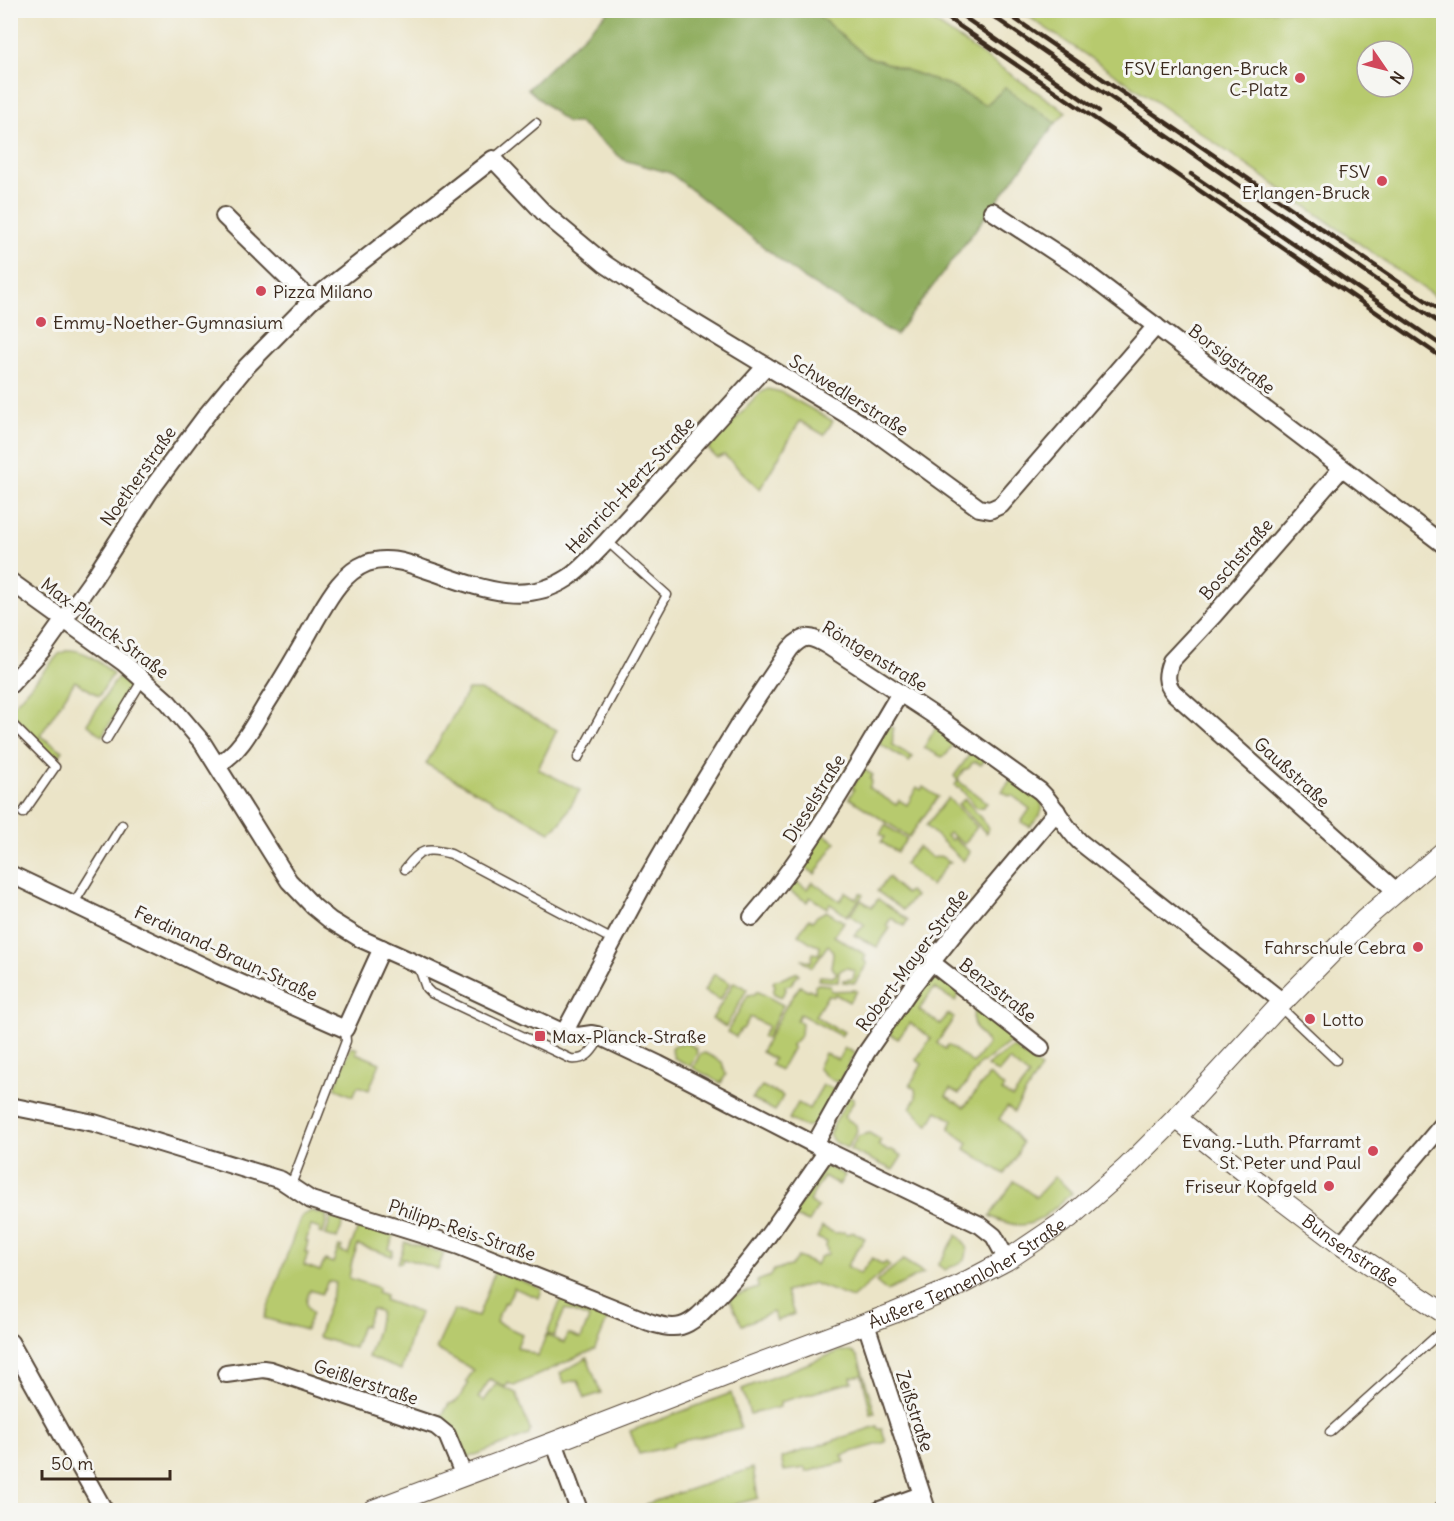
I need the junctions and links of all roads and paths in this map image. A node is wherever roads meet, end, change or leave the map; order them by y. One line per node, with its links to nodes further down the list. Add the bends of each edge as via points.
1 (536, 123): 2 (lane)
2 (493, 159): 5 (street, Noetherstraße); 7 (street, Schwedlerstraße, via 545,214 605,264)
3 (992, 211): 6 (street, Borsigstraße, via 1078,267)
4 (224, 216): 5 (street)
5 (311, 301): 12 (street, Noetherstraße, via 246,367 208,413 150,491)
6 (1156, 326): 7 (street, Schwedlerstraße, via 1000,505 990,510 979,508 872,430); 8 (street, Borsigstraße)
7 (766, 366): 9 (street, Heinrich-Hertz-Straße)
8 (1342, 468): 10 (street, Borsigstraße); 14 (street, Boschstraße, via 1171,662)
9 (607, 540): 19 (lane, via 667,595); 20 (street, Heinrich-Hertz-Straße, via 567,579 518,593 487,590 399,561 380,560 355,569 324,607 243,742)
10 (1443, 545)
11 (10, 581): 12 (street, Max-Planck-Straße)
12 (64, 620): 13 (street, Max-Planck-Straße); 15 (street, Noetherstraße)
13 (143, 679): 18 (lane); 20 (street, Max-Planck-Straße, via 187,723)
14 (1167, 679): 27 (street, Gaußstraße, via 1174,693)
15 (10, 685)
16 (900, 693): 21 (street, Röntgenstraße, via 1040,791); 29 (street, Dieselstraße, via 816,832); 30 (street, Röntgenstraße, via 814,638 803,638 794,644 715,762)
17 (10, 722): 22 (lane, via 55,767)
18 (105, 740)
19 (578, 758)
20 (217, 765): 31 (street, Max-Planck-Straße, via 289,881 314,907 344,929)
21 (1057, 811): 32 (street, Robert-Mayer-Straße); 34 (street, Röntgenstraße, via 1080,842)
22 (23, 813)
23 (122, 825): 28 (lane)
24 (1443, 851): 27 (street, Äußere Tennenloher Straße)
25 (405, 869): 30 (lane, via 424,850 451,854)
26 (10, 874): 28 (street, Ferdinand-Braun-Straße)
27 (1396, 891): 34 (street, Äußere Tennenloher Straße)
28 (74, 903): 35 (street, Ferdinand-Braun-Straße)
29 (752, 917)
30 (614, 940): 36 (street, Röntgenstraße)
31 (382, 948): 33 (street, Max-Planck-Straße); 35 (street)
32 (931, 962): 38 (street, Benzstraße); 43 (street, Robert-Mayer-Straße, via 866,1053)
33 (415, 963): 36 (street, Max-Planck-Straße); 37 (lane, via 431,993 572,1059 587,1056)
34 (1281, 1004): 39 (lane); 41 (street, Äußere Tennenloher Straße)
35 (345, 1029): 44 (lane, via 346,1041)
36 (564, 1033): 37 (street, Max-Planck-Straße)
37 (601, 1037): 43 (street, Max-Planck-Straße)
38 (1041, 1048)
39 (1336, 1060)
40 (10, 1106): 44 (street, Philipp-Reis-Straße, via 94,1123)
41 (1176, 1118): 45 (street, Bunsenstraße); 46 (street, Äußere Tennenloher Straße, via 1089,1201)
42 (1443, 1123): 45 (street)
43 (821, 1147): 44 (street, Philipp-Reis-Straße, via 772,1228 731,1282 696,1318 673,1327 649,1322 459,1246 311,1200); 46 (street, Max-Planck-Straße, via 980,1225 994,1236)
44 (291, 1185)
45 (1341, 1245): 47 (street, Bunsenstraße)
46 (1007, 1260): 48 (street, Äußere Tennenloher Straße, via 956,1287)
47 (1443, 1313)
48 (866, 1324): 53 (street, Äußere Tennenloher Straße); 55 (street, Zeißstraße)
49 (1443, 1329): 52 (lane)
50 (10, 1342): 56 (street)
51 (226, 1374): 54 (street, Geißlerstraße, via 270,1370 436,1426 450,1441)
52 (1330, 1432)
53 (554, 1442): 54 (street, Äußere Tennenloher Straße); 58 (street)
54 (464, 1476): 57 (street, Äußere Tennenloher Straße)
55 (924, 1503): 59 (street)
56 (104, 1510)
57 (373, 1510)
58 (579, 1510)
59 (880, 1510)

